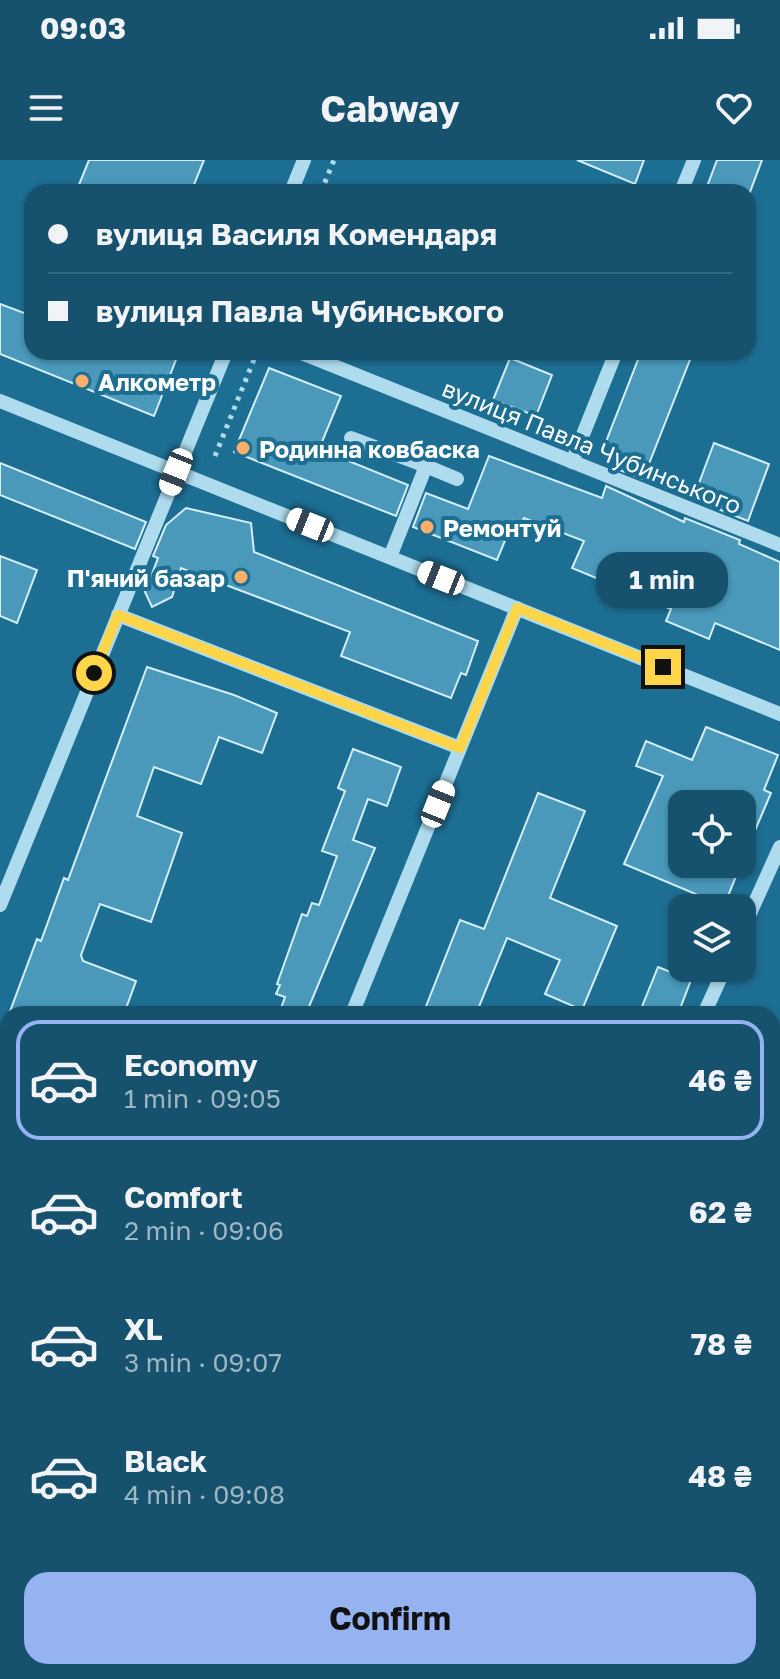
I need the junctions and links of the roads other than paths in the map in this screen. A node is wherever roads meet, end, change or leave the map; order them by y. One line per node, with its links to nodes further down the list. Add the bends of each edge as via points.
1 (304, 160): 3 (street)
2 (694, 160): 4 (street)
3 (294, 184)
4 (684, 184)
5 (223, 360): 12 (street)
6 (319, 360): 10 (street, вулиця Павла Чубинського)
7 (613, 360): 10 (street)
8 (0, 401): 12 (street)
9 (351, 438): 11 (street)
10 (572, 462): 14 (street, вулиця Павла Чубинського)
11 (426, 466): 13 (street); 15 (street)
12 (176, 472): 15 (street); 17 (street)
13 (457, 479)
14 (780, 545)
15 (390, 557): 16 (street)
16 (517, 608): 18 (street); 19 (street)
17 (118, 615): 19 (street); 22 (street)
18 (780, 714)
19 (460, 748): 24 (street)
20 (780, 847): 21 (street)
21 (756, 900)
22 (0, 905)
23 (719, 982): 25 (street)
24 (355, 1006)
25 (708, 1006)

